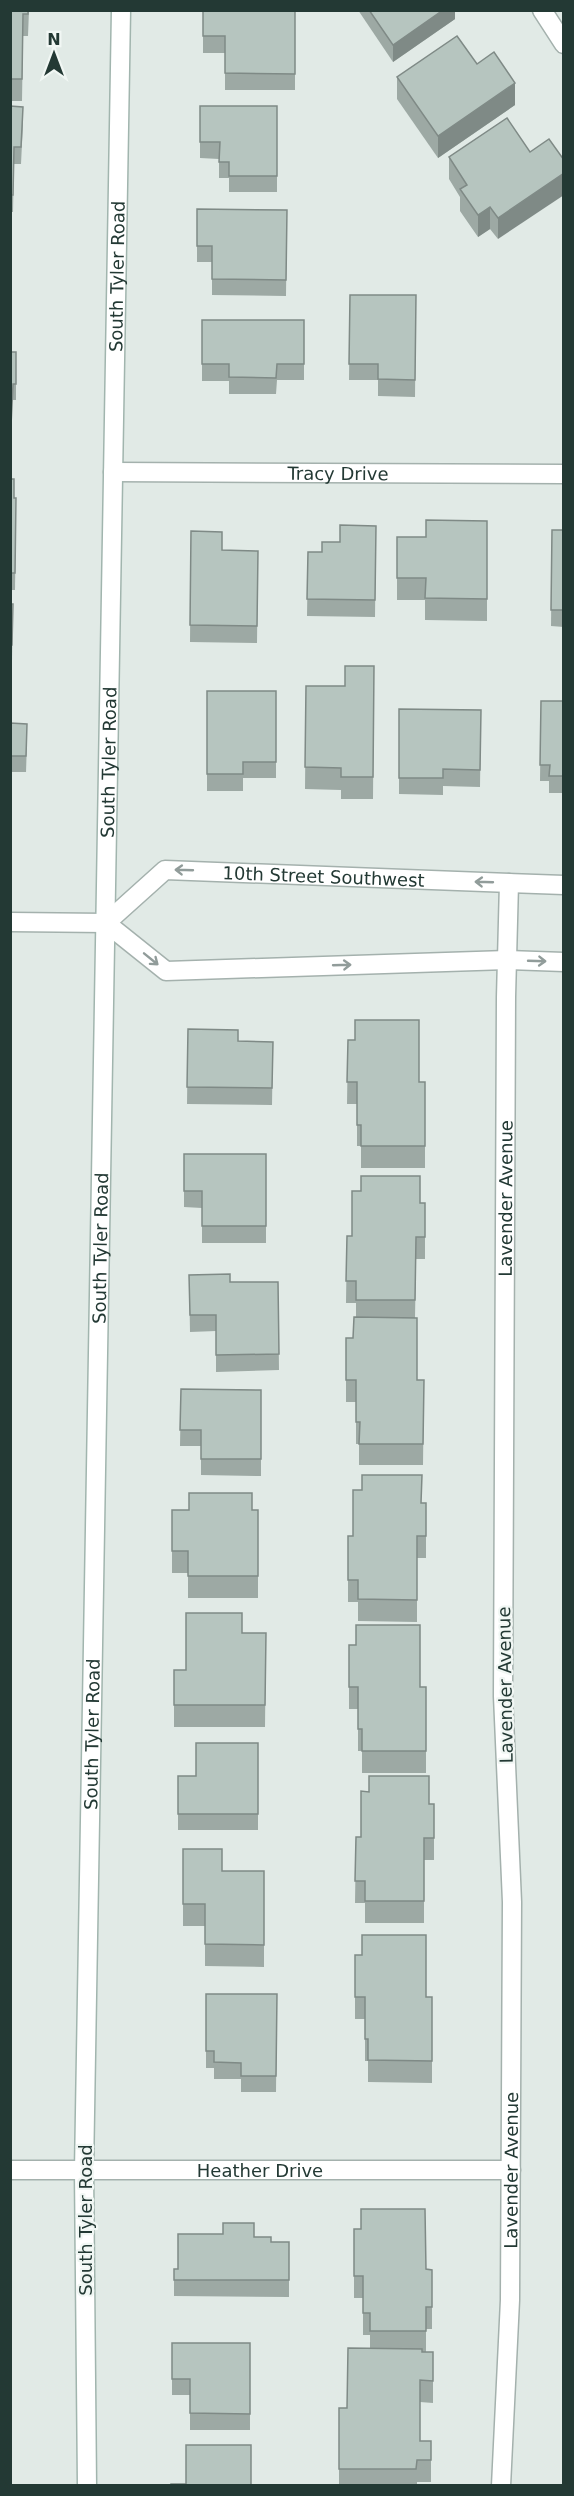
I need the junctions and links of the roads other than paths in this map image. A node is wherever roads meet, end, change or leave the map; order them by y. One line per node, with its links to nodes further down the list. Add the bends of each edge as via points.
1 (121, 10): 4 (street, South Tyler Road)
2 (542, 10): 3 (street)
3 (564, 44)
4 (113, 472): 5 (street, Tracy Drive); 9 (street, South Tyler Road)
5 (564, 474)
6 (509, 884): 7 (street, 10th Street Southwest); 9 (street, 10th Street Southwest, one-way to 9, via 165,870); 10 (street, Lavender Avenue)
7 (564, 885)
8 (10, 922): 9 (street)
9 (106, 923): 10 (street, one-way to 10, via 166,971); 14 (street, South Tyler Road)
10 (507, 960): 11 (street, one-way to 11); 13 (street, Lavender Avenue, via 503,1696 512,1902)
11 (564, 962)
12 (10, 2170): 14 (street, Heather Drive)
13 (511, 2170): 14 (street, Heather Drive); 16 (street, Lavender Avenue, via 510,2300)
14 (84, 2171): 15 (street, South Tyler Road)
15 (87, 2486)
16 (501, 2486)

